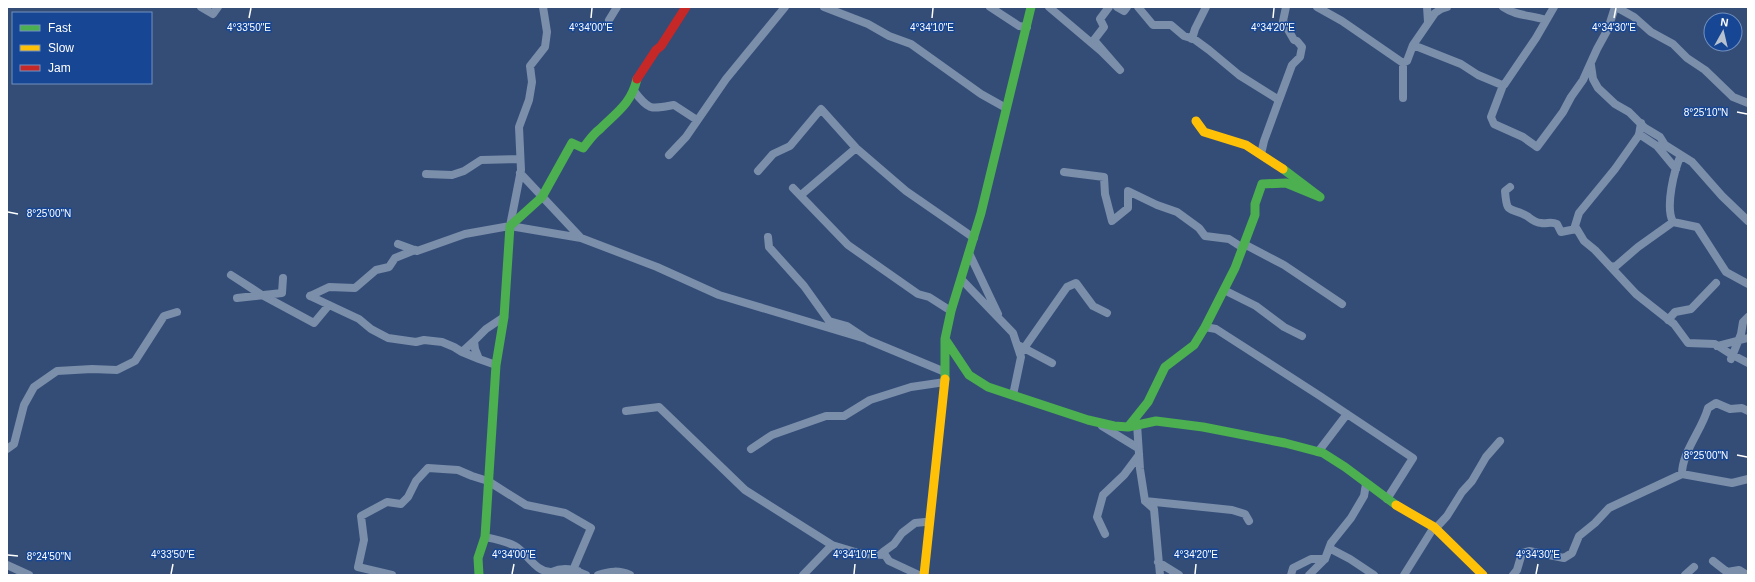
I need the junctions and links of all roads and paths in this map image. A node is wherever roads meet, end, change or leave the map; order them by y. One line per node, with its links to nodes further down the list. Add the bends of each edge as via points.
1 (201, 7): 2 (street, via 213,14)
2 (218, 7)
3 (543, 7): 45 (street, via 547,32 545,47 530,66 530,94 519,127)
4 (617, 7): 23 (street)
5 (686, 7): 32 (street, via 637,79)
6 (786, 7): 37 (street, via 726,79)
7 (824, 7): 36 (street, via 911,44 981,94)
8 (990, 7): 26 (street, via 1019,26)
9 (1031, 7): 26 (street)
10 (1049, 7): 11 (street, via 1120,70 1094,40 1104,28 1100,20)
11 (1109, 7)
12 (1117, 7): 13 (street, via 1124,11)
13 (1127, 7)
14 (1138, 7): 27 (street, via 1153,25 1171,25)
15 (1206, 7): 27 (street)
16 (1286, 7): 34 (street, via 1283,21 1294,40 1302,47 1300,57 1292,65)
17 (1317, 7): 29 (street)
18 (1428, 7): 25 (street)
19 (1447, 7): 25 (street, via 1435,12)
20 (1503, 7): 24 (street, via 1510,12)
21 (1554, 7): 24 (street)
22 (1616, 7): 30 (street); 35 (street, via 1673,44 1733,97)
23 (609, 20)
24 (1546, 20): 31 (street, via 1517,68)
25 (1428, 22): 28 (street)
26 (1027, 28): 36 (street)
27 (1192, 39): 34 (street, via 1239,75)
28 (1414, 45): 29 (street, via 1407,61); 31 (street, via 1461,64 1478,75)
29 (1403, 63): 33 (street)
30 (1591, 63): 31 (street, via 1563,112 1536,147 1523,137 1494,124 1491,117); 39 (street, via 1593,80 1598,88)
31 (1502, 85)
32 (634, 91): 37 (street, via 649,106 658,109 674,105); 54 (street, via 625,106 598,130 583,148 572,143)
33 (1403, 98)
34 (1279, 100): 42 (street)
35 (1748, 103)
36 (1006, 108): 61 (street)
37 (697, 120): 43 (street, via 686,137)
38 (1196, 121): 42 (street, via 1204,132 1246,145)
39 (1641, 123): 40 (street); 44 (street)
40 (1639, 134): 46 (street, via 1658,146); 58 (street, via 1615,169 1579,213)
41 (856, 148): 47 (street, via 821,109 790,146 773,154); 53 (street); 61 (street, via 906,191)
42 (1261, 154): 63 (street, via 1320,197 1286,183 1262,184 1255,204 1255,215)
43 (669, 155)
44 (1681, 155): 46 (street); 55 (street, via 1692,162)
45 (520, 159): 49 (street); 50 (street, via 481,160 452,175)
46 (1676, 169): 56 (street, via 1670,196 1669,215)
47 (758, 171)
48 (1064, 172): 63 (street, via 1104,177 1105,194 1112,221 1128,208 1128,192 1177,212 1200,228 1205,236 1228,239)
49 (520, 173): 54 (street); 57 (street)
50 (426, 174)
51 (1510, 187): 58 (street, via 1505,191 1506,206 1512,212 1541,223 1557,224 1561,232)
52 (793, 188): 53 (street)
53 (801, 196): 77 (street, via 848,245 918,294 929,297)
54 (542, 198): 57 (street); 60 (street)
55 (1748, 221)
56 (1673, 222): 66 (street, via 1616,266); 71 (street, via 1697,227 1726,272)
57 (510, 226): 60 (street); 64 (street, via 465,234); 80 (street)
58 (1576, 229): 66 (street, via 1584,241)
59 (768, 237): 87 (street, via 769,247 804,286 829,321 847,326)
60 (581, 238): 87 (street, via 657,266 719,295)
61 (974, 238): 65 (street)
62 (398, 244): 64 (street)
63 (1243, 246): 72 (street, via 1236,268); 75 (street, via 1284,265)
64 (415, 250): 76 (street, via 395,258 389,267 376,270 355,288 329,287 310,296)
65 (969, 253): 69 (street); 82 (street)
66 (1611, 267): 83 (street, via 1636,294)
67 (231, 275): 73 (street)
68 (284, 278): 73 (street, via 282,293)
69 (961, 279): 77 (street); 82 (street)
70 (1716, 283): 83 (street, via 1691,309 1675,312)
71 (1748, 284)
72 (1224, 290): 84 (street); 85 (street, via 1256,306 1284,327)
73 (262, 295): 74 (street); 76 (street, via 314,323)
74 (237, 298)
75 (1342, 304)
76 (329, 305): 93 (street, via 359,319 388,338 442,342)
77 (951, 311): 88 (street)
78 (177, 312): 108 (street, via 164,316 134,361 117,370 57,371 34,387 24,405 14,444)
79 (1107, 313): 92 (street, via 1094,306 1076,283 1067,287)
80 (504, 317): 90 (street, via 486,329); 98 (street)
81 (1748, 317): 89 (street, via 1742,322)
82 (1001, 320): 92 (street, via 1013,333)
83 (1668, 320): 91 (street, via 1688,343)
84 (1205, 327): 104 (street, via 1216,329); 106 (street, via 1194,345 1165,367 1148,402)
85 (1302, 336)
86 (1748, 338): 89 (street)
87 (866, 339): 99 (street)
88 (945, 339): 99 (street); 101 (street, via 973,378 988,387)
89 (1739, 340): 91 (street); 94 (street)
90 (474, 342): 93 (street); 95 (street)
91 (1717, 346): 94 (street)
92 (1020, 349): 96 (street); 101 (street, via 1021,357)
93 (462, 352): 95 (street)
94 (1732, 357): 97 (street)
95 (479, 359): 98 (street)
96 (1052, 363)
97 (1748, 363)
98 (496, 365): 114 (street)
99 (945, 372): 100 (street)
100 (945, 382): 109 (street, via 911,387 870,400 844,416 826,416 772,435); 141 (street)
101 (1013, 395): 105 (street)
102 (626, 411): 123 (street, via 659,407 745,490)
103 (1748, 411): 112 (street, via 1716,403 1708,408 1705,421 1696,433 1682,463)
104 (1347, 414): 111 (street); 116 (street, via 1413,458)
105 (1092, 421): 106 (street, via 1114,426); 110 (street)
106 (1132, 426): 110 (street); 111 (street, via 1156,421 1203,427)
107 (1500, 441): 120 (street, via 1486,457 1447,516)
108 (7, 449)
109 (752, 449)
110 (1139, 451): 117 (street); 121 (street, via 1124,475 1103,495 1097,517)
111 (1318, 452): 115 (street, via 1345,467)
112 (1682, 474): 113 (street, via 1732,483); 149 (street, via 1609,508 1579,536 1572,553 1564,558 1522,552)
113 (1748, 479)
114 (488, 481): 122 (street); 131 (street, via 526,505 565,513 591,528); 134 (street, via 458,470 428,468 401,504 387,502 361,516 364,540 358,567)
115 (1366, 484): 116 (street); 124 (street, via 1364,496)
116 (1387, 499): 120 (street)
117 (1145, 501): 118 (street, via 1232,510 1245,514); 128 (street, via 1154,509)
118 (1249, 521)
119 (926, 522): 125 (street, via 916,523 902,533 894,544 883,552)
120 (1434, 528): 147 (street); 148 (street)
121 (1104, 534)
122 (485, 537): 132 (street, via 507,542 530,561); 135 (street, via 478,558)
123 (832, 545): 125 (street, via 862,554); 139 (street)
124 (1329, 548): 126 (street); 146 (street)
125 (885, 555): 140 (street, via 889,561)
126 (1325, 560): 144 (street, via 1311,559 1292,568); 145 (street)
127 (1713, 561): 151 (street, via 1727,572 1740,570)
128 (1158, 562): 142 (street); 143 (street)
129 (7, 565): 133 (street)
130 (1694, 567): 150 (street)
131 (576, 571): 132 (street, via 564,574); 136 (street)
132 (551, 573)
133 (29, 575)
134 (392, 575)
135 (479, 575)
136 (586, 575)
137 (598, 575): 138 (street, via 609,571)
138 (630, 575)
139 (803, 575)
140 (920, 575)
141 (924, 575)
142 (1160, 575)
143 (1180, 575)
144 (1291, 575)
145 (1309, 575)
146 (1374, 575)
147 (1404, 575)
148 (1483, 575)
149 (1513, 575)
150 (1684, 575)
151 (1747, 575)

